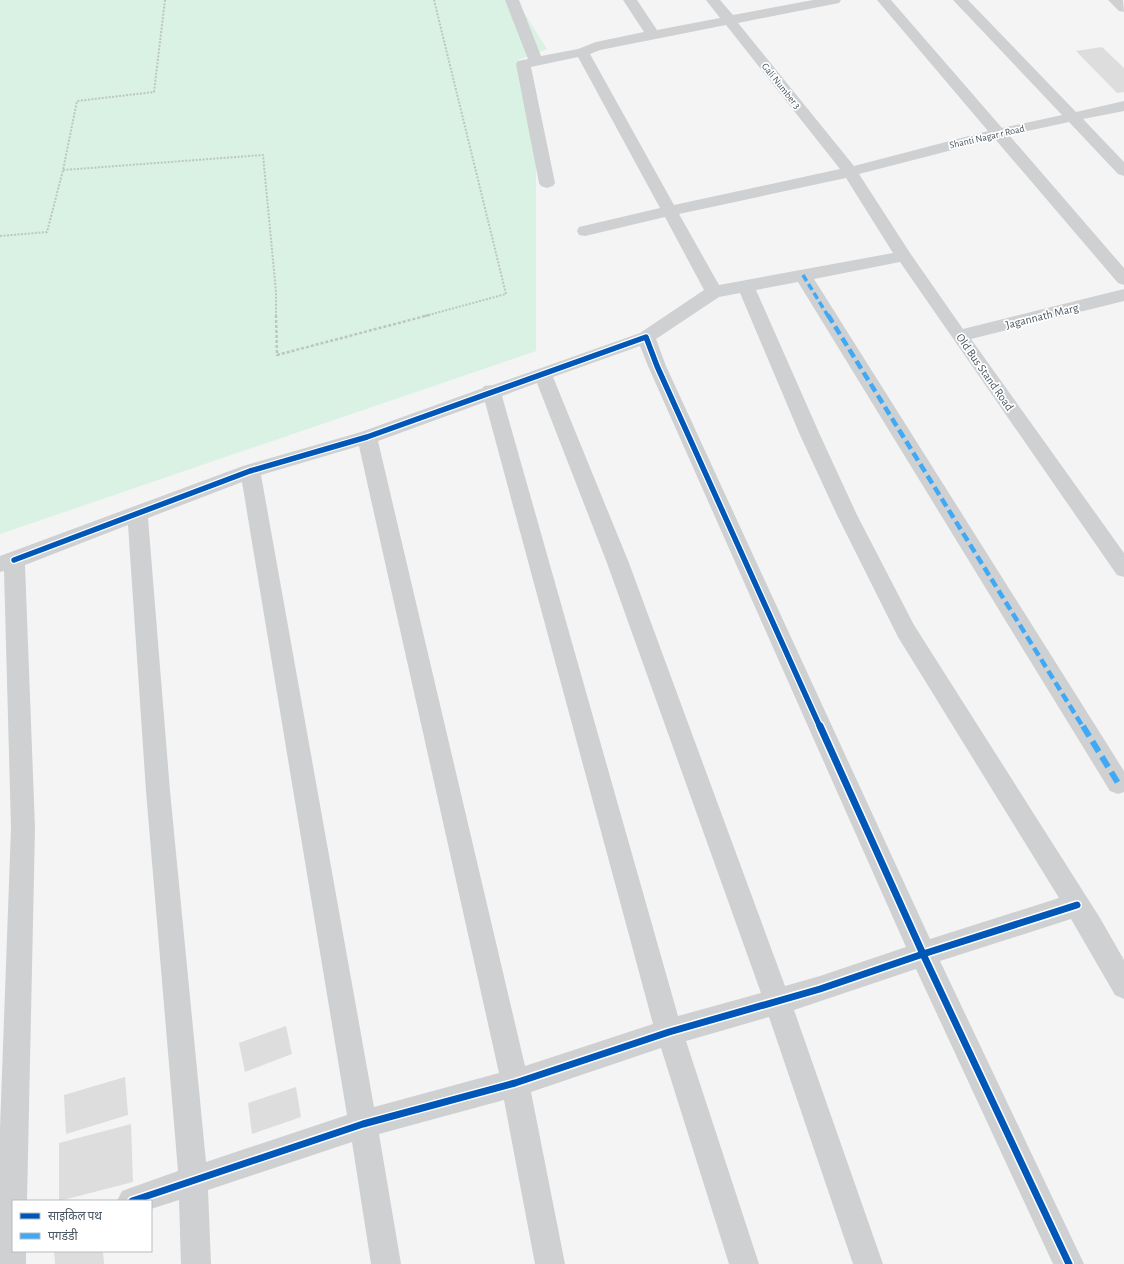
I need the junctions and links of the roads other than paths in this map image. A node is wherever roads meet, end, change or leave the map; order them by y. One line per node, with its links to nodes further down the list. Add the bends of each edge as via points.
1 (512, 0): 12 (street)
2 (630, 0): 10 (street)
3 (713, 0): 9 (street, Gali Number 3)
4 (834, 0): 9 (street)
5 (884, 0): 15 (street)
6 (960, 0): 14 (street)
7 (1115, 0): 8 (street)
8 (1124, 8)
9 (729, 21): 10 (street); 17 (street, Gali Number 3)
10 (653, 35): 11 (street, via 596,46)
11 (582, 52): 12 (street); 19 (street)
12 (532, 62): 18 (street, via 523,64)
13 (1124, 106): 14 (street, Shanti Nagar r Road)
14 (1073, 118): 15 (street, Shanti Nagar r Road); 16 (street)
15 (998, 133): 17 (street, Shanti Nagar r Road); 23 (street)
16 (1124, 171)
17 (850, 172): 19 (street, Shanti Nagar r Road); 21 (street, Old Bus Stand Road)
18 (547, 184)
19 (670, 210): 20 (street, Shanti Nagar r Road); 25 (street)
20 (585, 231)
21 (904, 256): 22 (street); 27 (street, Old Bus Stand Road)
22 (803, 275): 24 (street); 36 (street)
23 (1124, 279)
24 (746, 286): 25 (street); 37 (street, via 844,508 906,631)
25 (714, 292): 28 (street)
26 (1124, 295): 27 (street, Jagannath Marg)
27 (959, 336): 35 (street, Old Bus Stand Road)
28 (646, 337): 29 (street); 38 (street)
29 (542, 374): 30 (street); 40 (street, via 618,563)
30 (490, 391): 31 (street); 41 (street)
31 (366, 437): 32 (street); 42 (street)
32 (250, 471): 33 (street); 43 (street)
33 (137, 513): 34 (street); 44 (street, via 158,791)
34 (7, 562): 46 (street, via 23,828)
35 (1124, 569)
36 (1118, 782)
37 (1077, 905): 38 (street); 39 (street)
38 (923, 954): 40 (street); 52 (street)
39 (1124, 986)
40 (777, 1001): 41 (street); 51 (street)
41 (669, 1032): 42 (street); 50 (street)
42 (515, 1083): 43 (street); 49 (street)
43 (363, 1124): 44 (street); 48 (street)
44 (193, 1181): 45 (street); 47 (street)
45 (135, 1200)
46 (9, 1247)
47 (196, 1264)
48 (386, 1264)
49 (550, 1264)
50 (744, 1264)
51 (868, 1264)
52 (1069, 1264)

